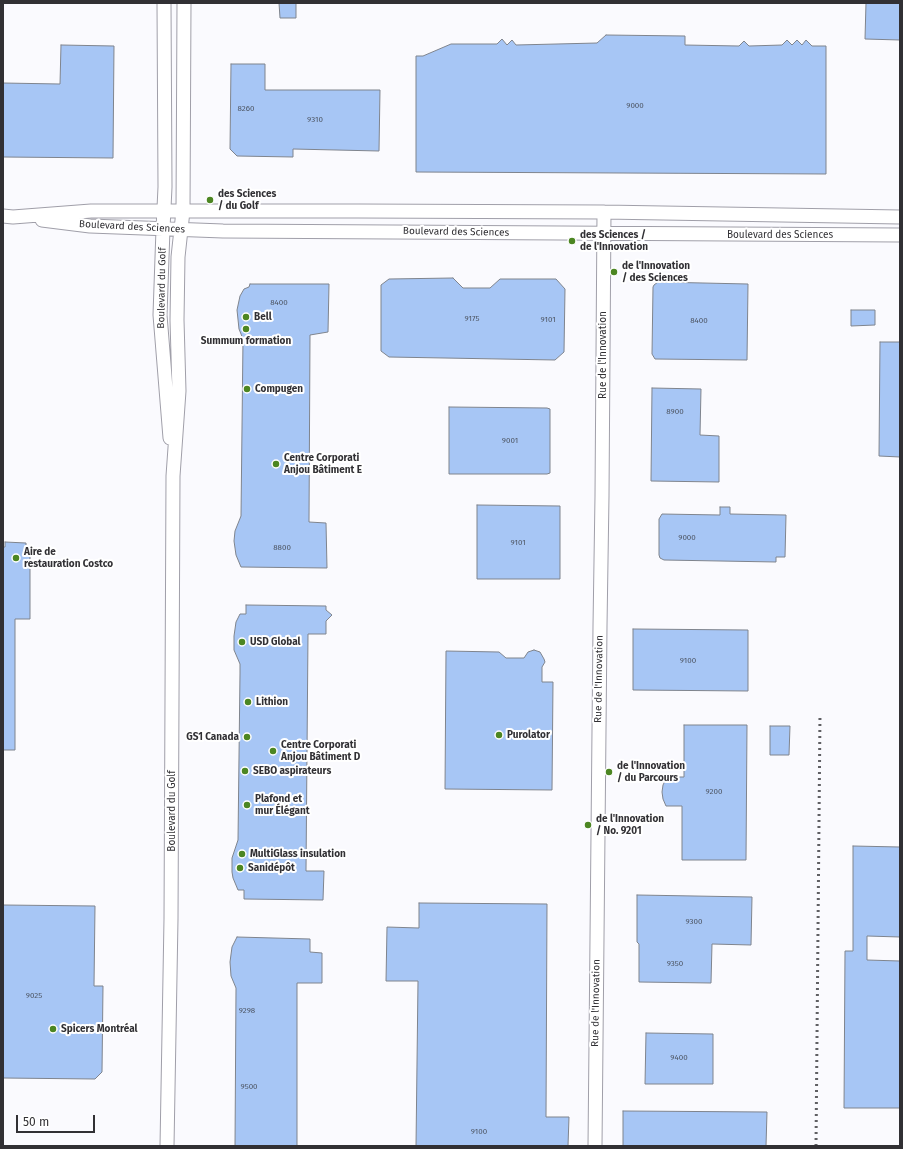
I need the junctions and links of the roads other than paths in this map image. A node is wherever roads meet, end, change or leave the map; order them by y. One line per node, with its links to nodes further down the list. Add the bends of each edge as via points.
1 (164, 3): 3 (street, Boulevard du Golf)
2 (184, 3): 4 (street, Boulevard du Golf)
3 (164, 211): 4 (street, Boulevard des Sciences); 6 (street, Boulevard des Sciences, via 91,211); 8 (street, Boulevard du Golf)
4 (183, 211): 5 (street, Boulevard des Sciences); 9 (street, Boulevard du Golf)
5 (604, 212): 7 (street, Boulevard des Sciences); 10 (street, Rue de l'Innovation)
6 (8, 217): 8 (street, Boulevard des Sciences, via 90,226)
7 (900, 217)
8 (163, 228): 9 (street, Boulevard des Sciences); 12 (street, Boulevard du Golf, via 160,315)
9 (181, 229): 10 (street, Boulevard des Sciences); 12 (street, Boulevard du Golf, via 177,320 180,390)
10 (604, 234): 11 (street, Boulevard des Sciences); 14 (street, Rue de l'Innovation)
11 (900, 235)
12 (173, 476): 13 (street, Boulevard du Golf)
13 (167, 1146)
14 (595, 1146)

